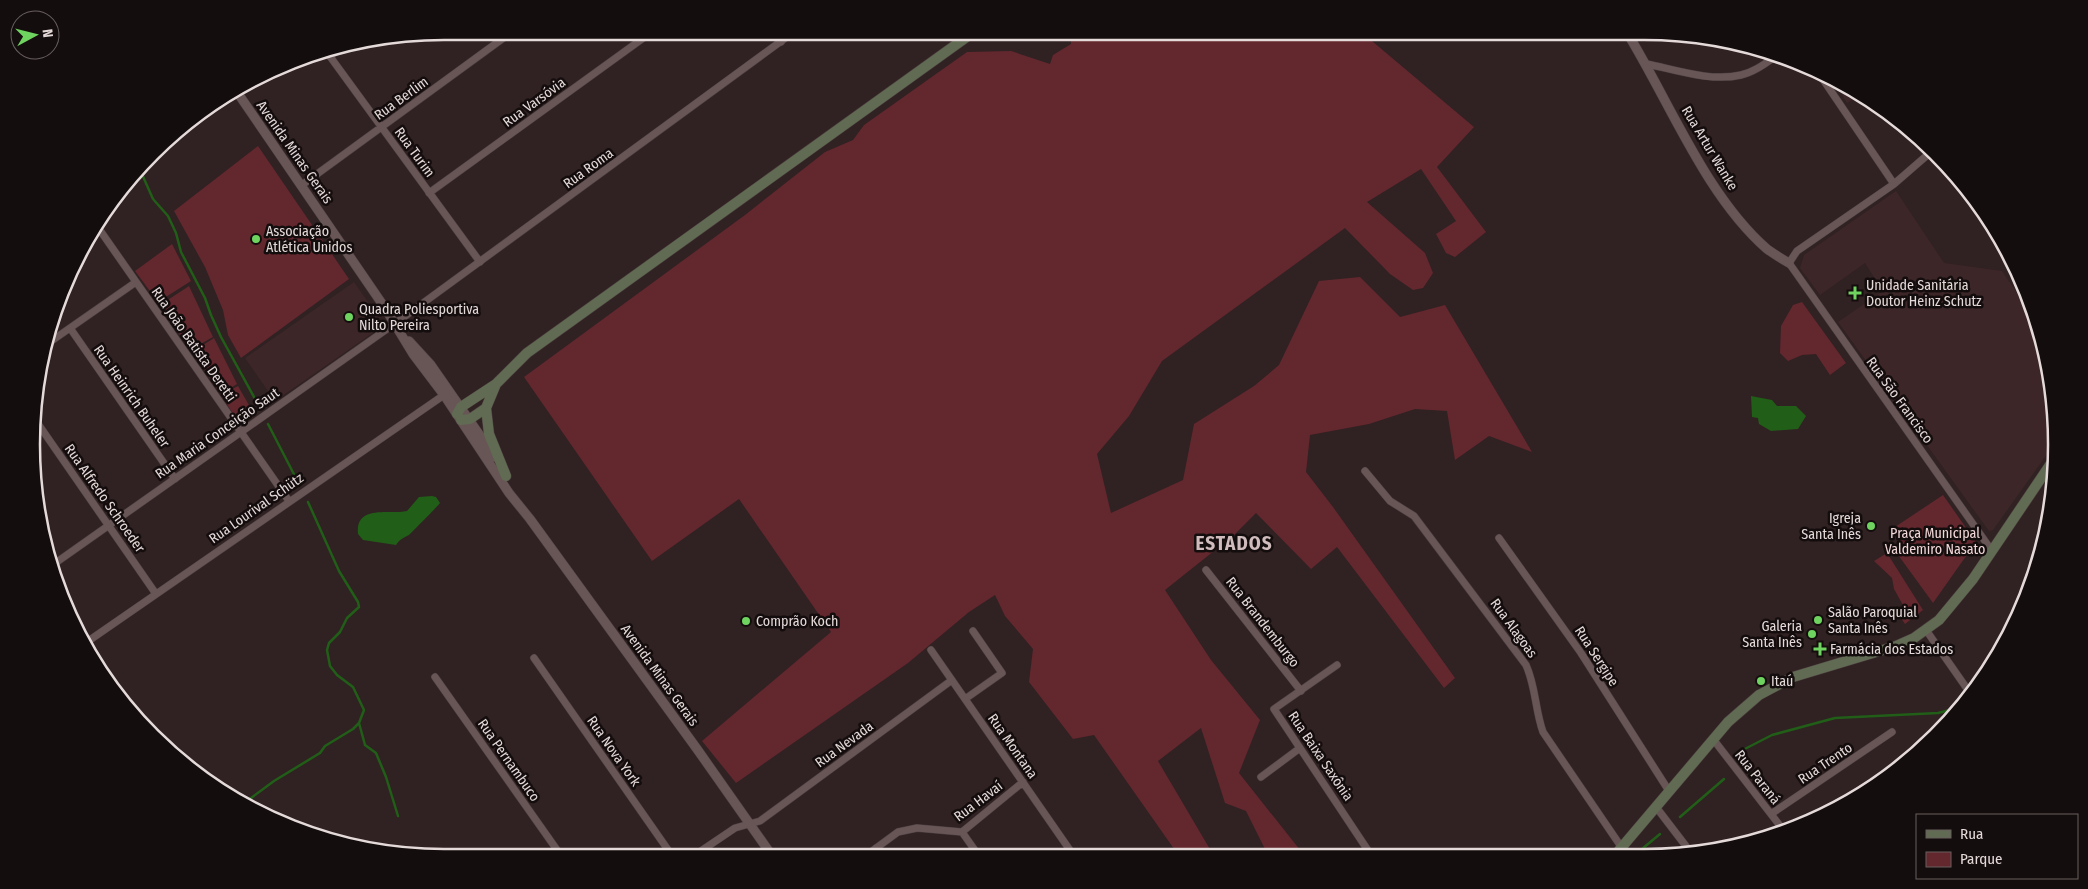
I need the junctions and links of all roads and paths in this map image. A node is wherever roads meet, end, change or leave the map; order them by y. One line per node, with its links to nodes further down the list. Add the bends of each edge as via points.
1 (501, 40): 12 (street, Rua Berlim)
2 (641, 40): 16 (street, Rua Varsóvia)
3 (784, 40): 6 (street, Rua Roma)
4 (962, 40): 24 (main road, via 527,353)
5 (1632, 40): 9 (street, Rua Artur Wanke)
6 (781, 42): 18 (street, Rua Roma)
7 (330, 57): 12 (street, Rua Turim)
8 (1769, 60): 9 (street, via 1749,72 1728,76 1704,75)
9 (1647, 64): 19 (street, Rua Artur Wanke, via 1723,198 1748,230 1768,250)
10 (1826, 84): 14 (street)
11 (240, 96): 15 (street, Avenida Minas Gerais)
12 (382, 128): 15 (street, Rua Berlim); 16 (street, Rua Turim)
13 (1927, 155): 14 (street)
14 (1894, 184): 19 (street, via 1797,251)
15 (302, 185): 21 (street, Avenida Minas Gerais)
16 (429, 193): 18 (street, Rua Turim)
17 (101, 231): 20 (street, Rua João Batista Deretti)
18 (480, 262): 21 (street, Rua Roma)
19 (1789, 264): 38 (street, Rua São Francisco)
20 (136, 282): 22 (street); 29 (street, Rua João Batista Deretti)
21 (397, 327): 25 (street, Avenida Minas Gerais); 27 (street, Avenida Minas Gerais, via 431,365); 29 (street, Rua Maria Conceição Saut)
22 (70, 328): 23 (street); 33 (street, Rua Heinrich Buheler)
23 (54, 339)
24 (496, 384): 26 (main road); 27 (main road)
25 (444, 395): 27 (street, Avenida Minas Gerais); 34 (street, Rua Lourival Schütz)
26 (486, 408): 27 (main road); 32 (main road, via 490,434)
27 (462, 415): 32 (street, Avenida Minas Gerais); 35 (street, Avenida Minas Gerais, via 478,449)
28 (41, 427): 36 (street, Rua Alfredo Schroeder)
29 (241, 432): 33 (street, Rua Maria Conceição Saut); 34 (street, Rua João Batista Deretti)
30 (2047, 469): 38 (main road)
31 (1365, 471): 73 (street, Rua Alagoas, via 1390,502 1414,516 1522,659 1532,676 1543,732)
32 (506, 476): 35 (street, Avenida Minas Gerais)
33 (174, 479): 36 (street, Rua Maria Conceição Saut)
34 (289, 501): 41 (street, Rua Lourival Schütz)
35 (524, 511): 61 (street, Avenida Minas Gerais)
36 (109, 525): 39 (street, Rua Maria Conceição Saut); 41 (street, Rua Alfredo Schroeder)
37 (1499, 538): 58 (street, Rua Sergipe, via 1581,654)
38 (1992, 550): 42 (main road, via 1947,612)
39 (57, 562)
40 (1206, 570): 51 (street, Rua Brandemburgo)
41 (156, 594): 44 (street, Rua Lourival Schütz)
42 (1926, 630): 50 (street); 54 (main road, via 1888,649 1778,684 1744,707)
43 (973, 631): 52 (street, via 1002,673)
44 (90, 640)
45 (931, 650): 49 (street, Rua Montana)
46 (534, 658): 67 (street, Rua Nova York)
47 (1337, 665): 51 (street, Rua Baixa Saxônia)
48 (435, 677): 66 (street, Rua Pernambuco)
49 (952, 680): 52 (street, Rua Montana); 61 (street, Rua Nevada, via 760,821)
50 (1966, 688)
51 (1301, 690): 55 (street, Rua Baixa Saxônia, via 1274,709)
52 (965, 698): 57 (street, Rua Montana)
53 (1892, 732): 60 (street, Rua Trento)
54 (1713, 739): 58 (main road); 60 (street, Rua Paraná)
55 (1300, 748): 56 (street); 72 (street, Rua Baixa Saxônia)
56 (1261, 777)
57 (1023, 782): 63 (street, Rua Havaí); 71 (street, Rua Montana)
58 (1669, 791): 59 (main road)
59 (1656, 807): 64 (street); 74 (main road)
60 (1771, 814): 62 (street, Rua Paraná)
61 (749, 824): 68 (street, Rua Nevada, via 735,828); 69 (street, Avenida Minas Gerais)
62 (1780, 826)
63 (962, 832): 65 (street, Rua Havaí, via 918,828 898,832); 70 (street)
64 (1686, 847)
65 (876, 848)
66 (556, 849)
67 (667, 849)
68 (704, 849)
69 (767, 849)
70 (974, 849)
71 (1069, 849)
72 (1368, 849)
73 (1618, 849)
74 (1621, 849)

